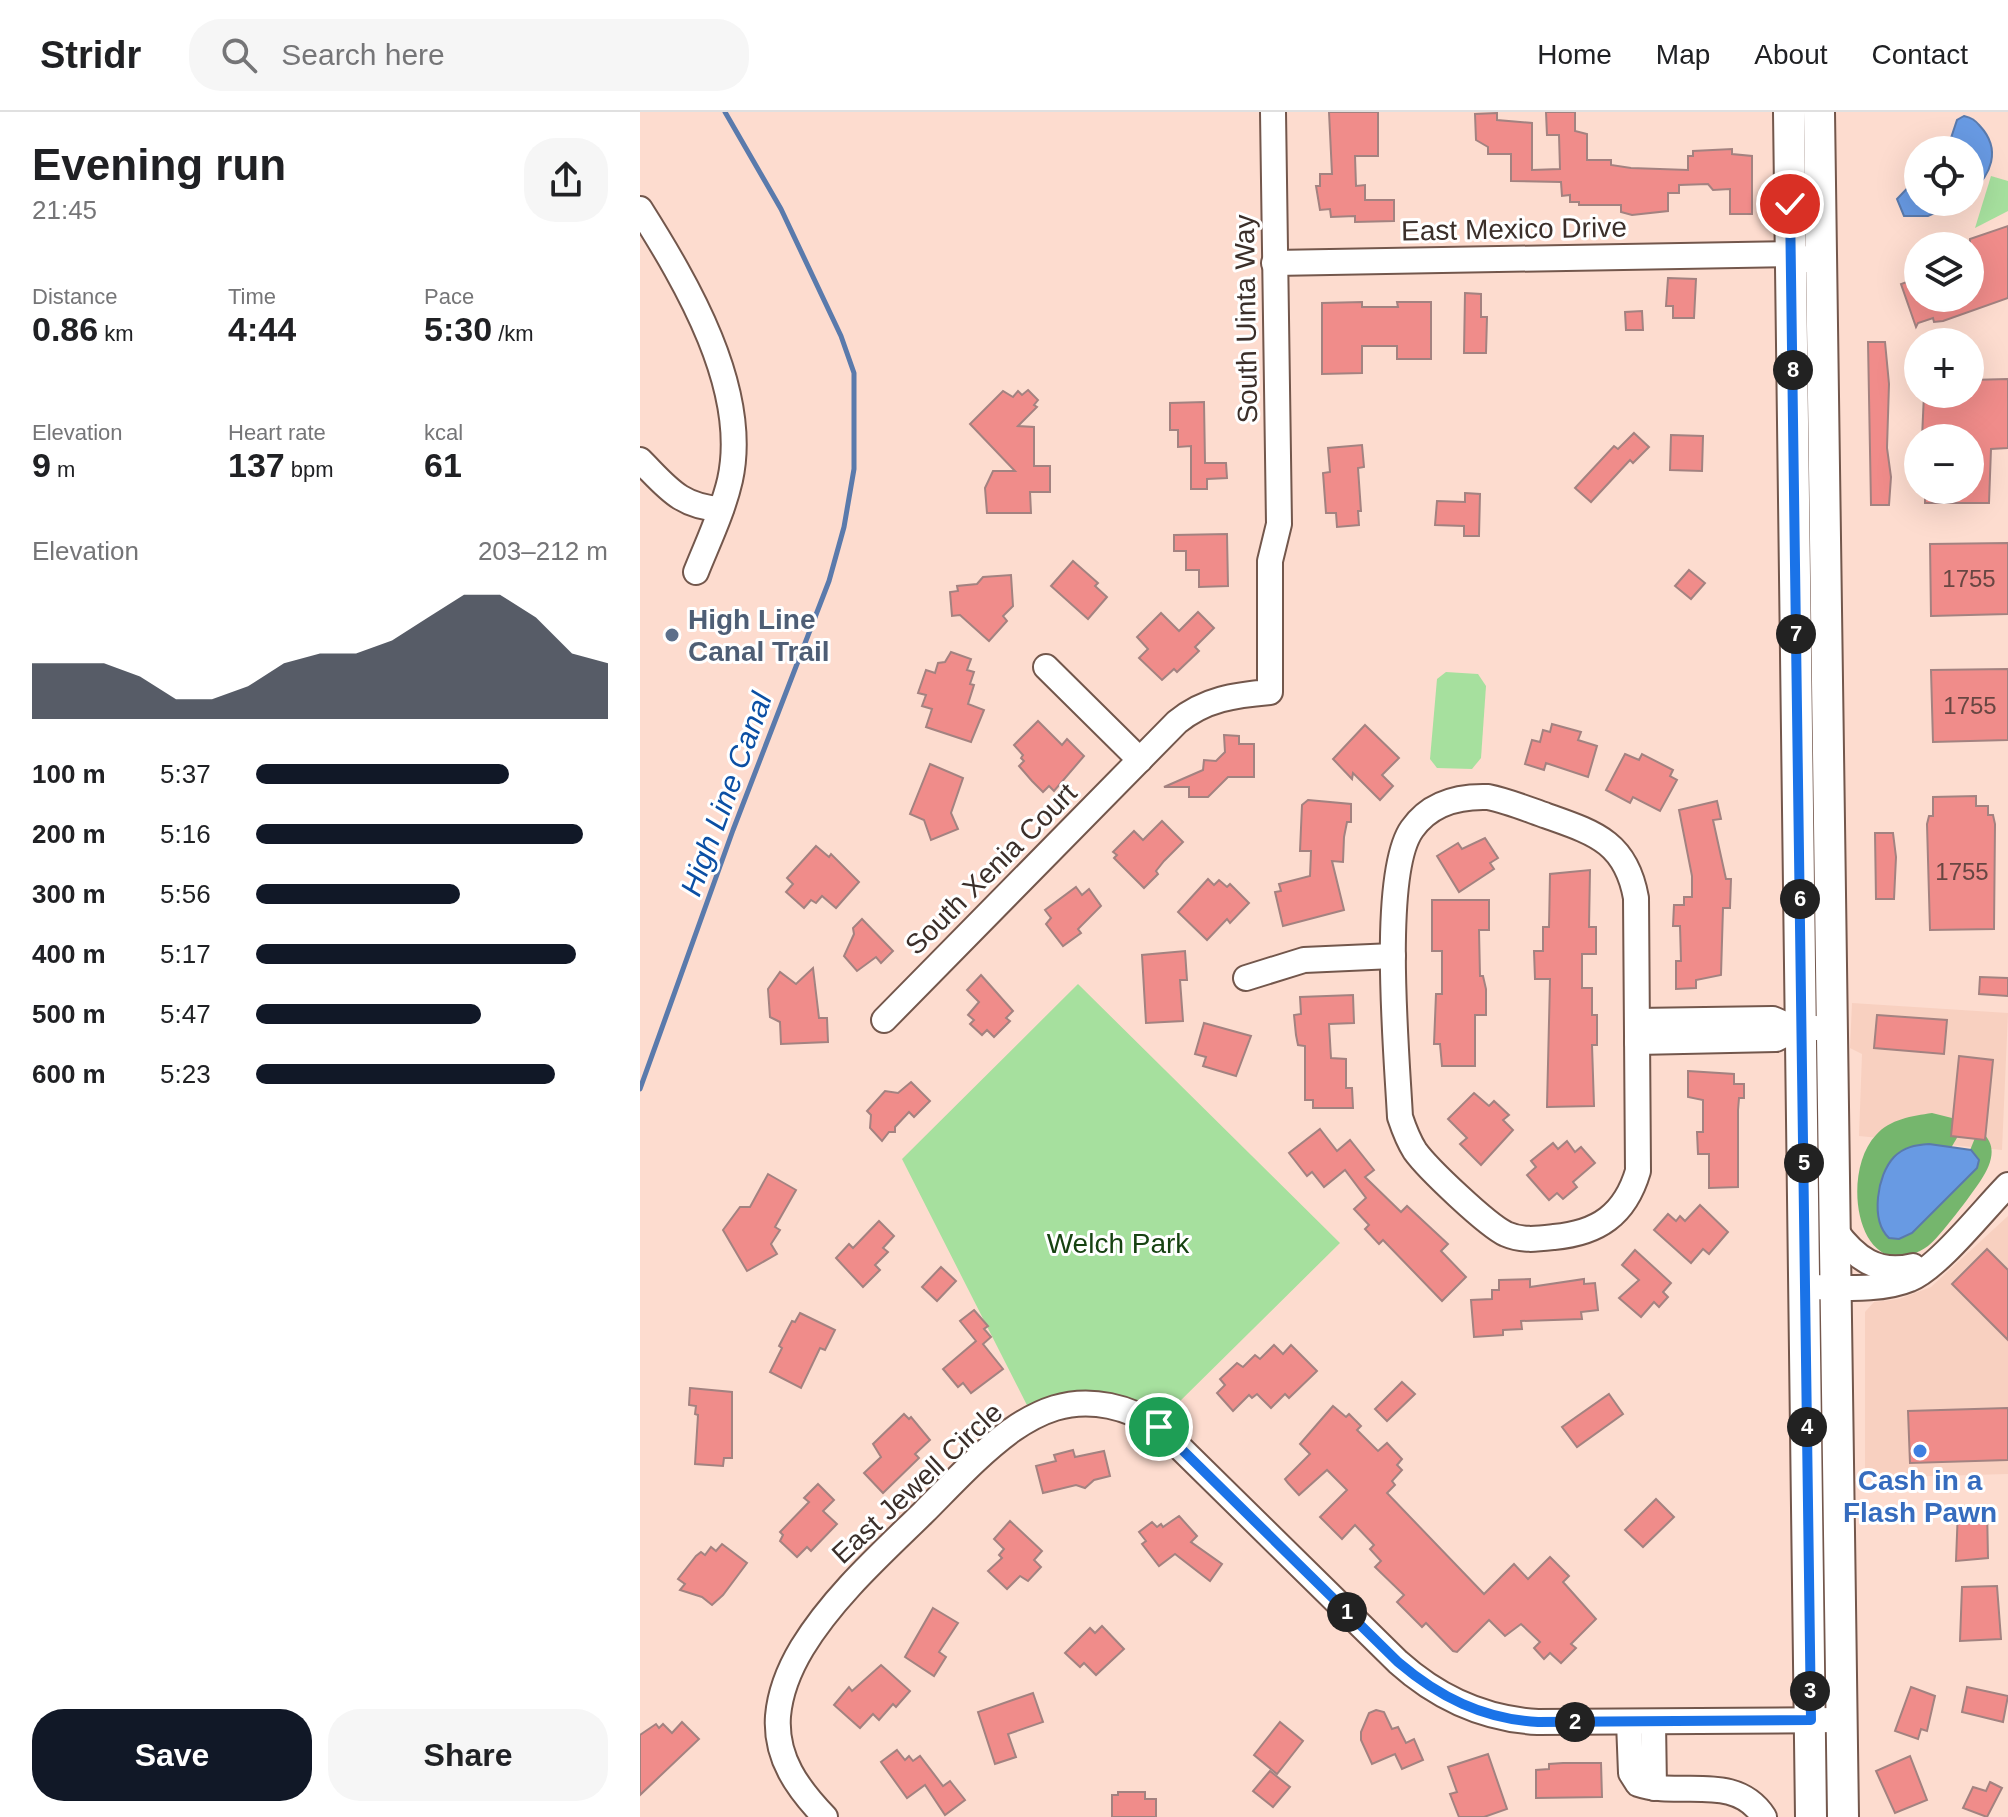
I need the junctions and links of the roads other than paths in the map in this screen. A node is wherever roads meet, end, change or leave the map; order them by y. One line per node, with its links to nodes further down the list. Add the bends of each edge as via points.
1 (1273, 112): 9 (street, South Uinta Way)
2 (1789, 112): 4 (main road)
3 (1819, 112): 6 (main road)
4 (1790, 204): 6 (main road, via 1806,228); 7 (main road)
5 (640, 209): 13 (street, via 687,284 726,385 733,456)
6 (1821, 233): 10 (main road)
7 (1792, 254): 8 (street, East Mexico Drive); 10 (street, via 1813,265); 11 (main road)
8 (1755, 255): 9 (street, East Mexico Drive); 11 (street, via 1781,274)
9 (1274, 263): 14 (street, South Uinta Way)
10 (1822, 284): 21 (main road)
11 (1792, 292): 22 (main road)
12 (640, 460): 13 (street, via 685,502)
13 (721, 509): 15 (street)
14 (1279, 524): 17 (street, South Xenia Court, via 1270,561 1270,692 1226,697 1195,708)
15 (696, 572)
16 (1046, 667): 17 (street)
17 (1140, 760): 20 (street, South Xenia Court)
18 (1393, 956): 19 (street, via 1304,960); 23 (street, via 1398,864 1412,830 1440,805 1458,798 1501,800 1585,830 1621,856 1636,898); 23 (street, via 1400,1117 1406,1135 1421,1157 1504,1233 1530,1240 1577,1235 1623,1207 1638,1171)
19 (1246, 978)
20 (884, 1020)
21 (1833, 1027): 22 (street); 25 (main road)
22 (1799, 1029): 23 (street, via 1773,1019); 27 (main road)
23 (1637, 1032)
24 (2008, 1185): 26 (street)
25 (1835, 1230): 26 (street, via 1855,1254 1886,1269 1915,1266); 28 (main road)
26 (1947, 1248): 28 (street, via 1912,1278 1879,1286)
27 (1805, 1287): 28 (street); 29 (main road)
28 (1835, 1287): 30 (main road)
29 (1811, 1720): 30 (street, East Jewell Circle); 31 (street, East Jewell Circle); 34 (main road)
30 (1842, 1720): 35 (main road)
31 (1641, 1722): 32 (street, East Jewell Circle, via 1518,1721 1439,1694 1382,1647 1159,1427 1114,1407 1067,1405 1020,1424 972,1464 838,1601 801,1649 783,1692 780,1744 794,1782); 33 (street, via 1632,1777 1638,1784 1721,1790 1746,1799)
32 (825, 1817)
33 (1764, 1817)
34 (1811, 1817)
35 (1843, 1817)

